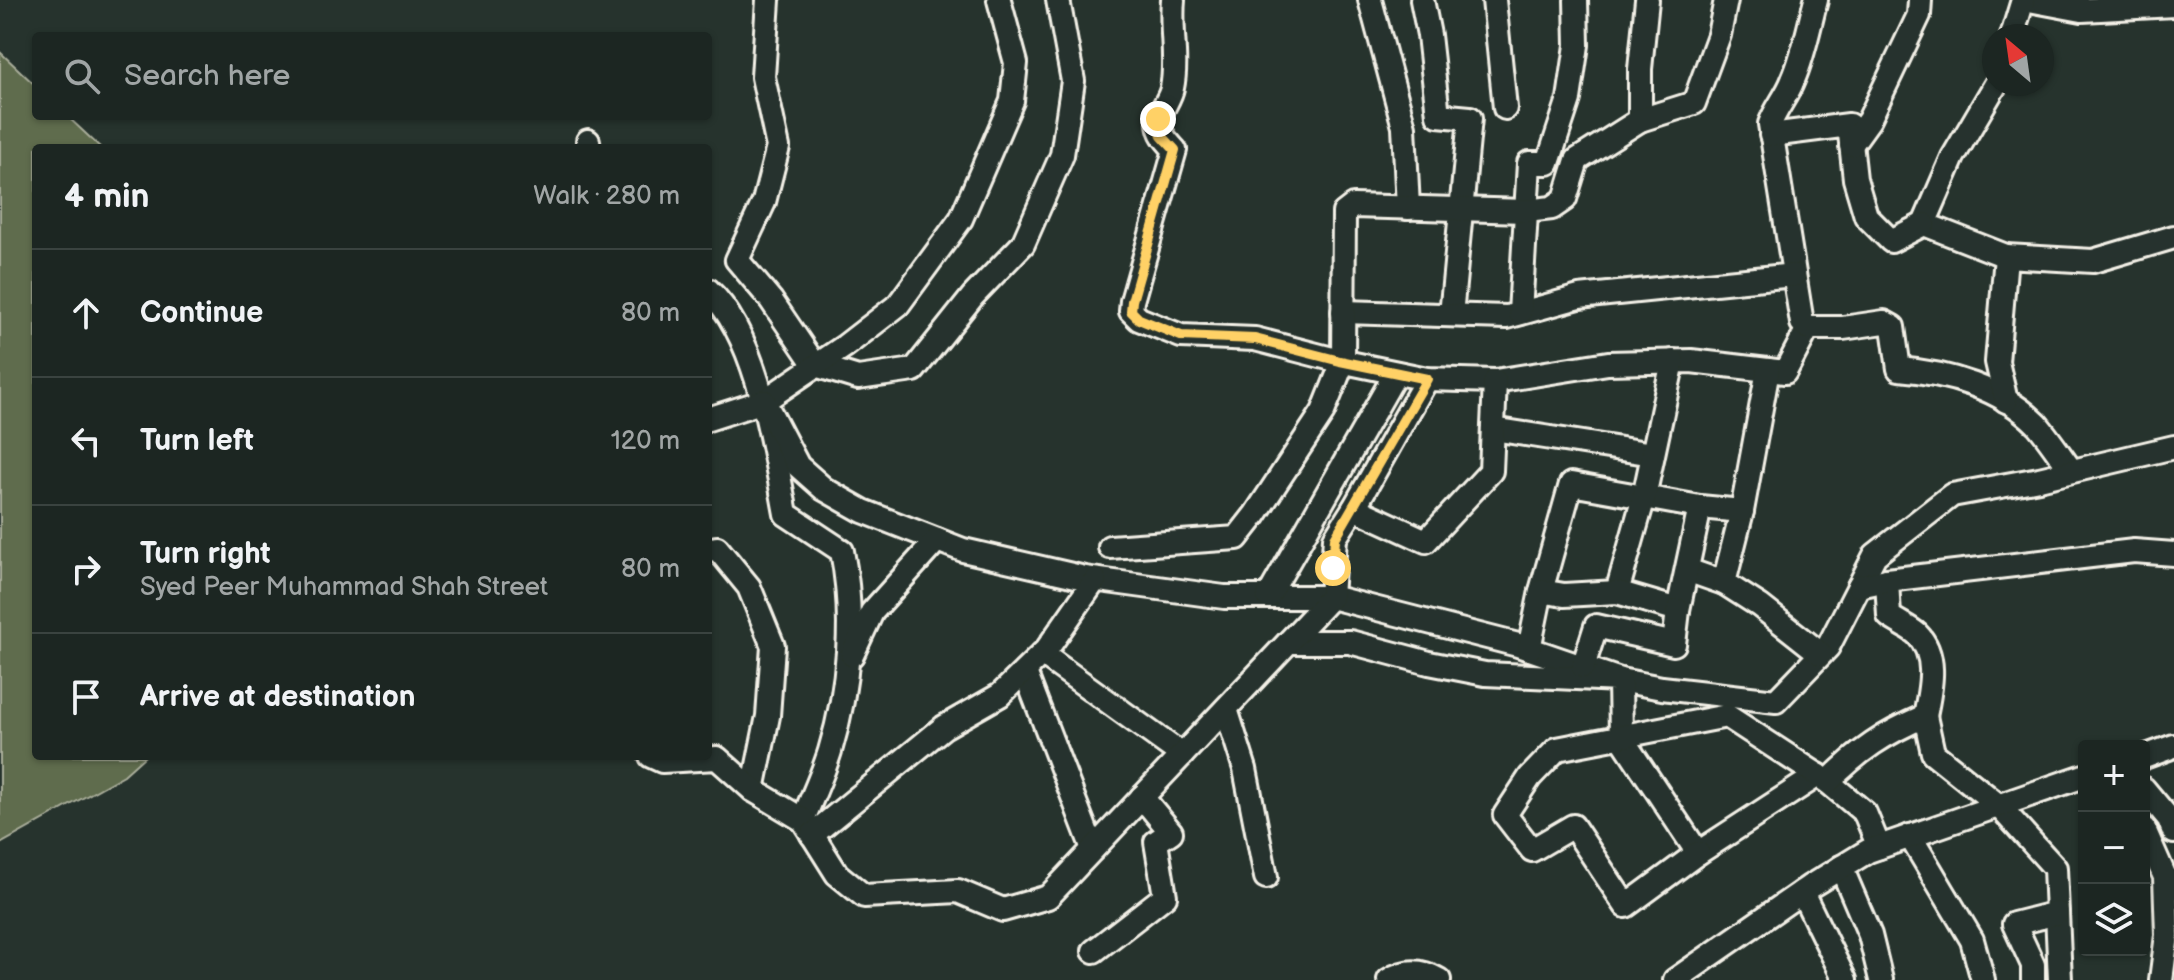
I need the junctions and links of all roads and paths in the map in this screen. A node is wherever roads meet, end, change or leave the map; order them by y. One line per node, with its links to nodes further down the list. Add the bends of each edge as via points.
1 (768, 0): 35 (street, via 763,77 778,147 764,202 737,260)
2 (999, 0): 35 (street, via 1016,63 1012,101 961,219 898,305)
3 (1058, 0): 35 (street, via 1073,81 1062,155 1023,244 914,370 858,378)
4 (1173, 0): 34 (street, via 1172,91 1158,119 1162,136 1175,150 1131,311 1181,336 1255,339)
5 (1370, 0): 21 (street, via 1404,127)
6 (1422, 0): 22 (street, via 1438,115 1470,118)
7 (1494, 0): 17 (street)
8 (1576, 0): 23 (street, via 1577,45 1569,99 1548,163 1529,163)
9 (1647, 0): 18 (street)
10 (1726, 0): 18 (street, via 1694,103)
11 (1816, 0): 19 (street, via 1796,75 1774,112)
12 (1920, 0): 20 (street, via 1919,15 1876,107)
13 (2026, 0): 14 (street, via 2082,10); 15 (street)
14 (2174, 5)
15 (2017, 24)
16 (1989, 96): 24 (street, via 1953,157)
17 (1505, 108)
18 (1640, 120): 23 (street, via 1577,160 1565,199 1552,208)
19 (1771, 135): 20 (street, via 1849,125); 27 (street)
20 (1851, 145): 24 (street, via 1866,216 1891,241)
21 (1408, 208): 22 (street); 29 (street, via 1353,206 1344,213)
22 (1463, 209): 23 (street); 31 (street)
23 (1526, 211): 30 (street)
24 (1924, 224): 26 (street)
25 (2174, 237): 26 (street, via 2093,261)
26 (2006, 256): 41 (street, via 1997,362)
27 (1794, 275): 30 (street, via 1579,297); 32 (street, via 1802,323)
28 (712, 294): 40 (street, via 735,327)
29 (1343, 312): 31 (street); 34 (street)
30 (1520, 313): 31 (street)
31 (1451, 315)
32 (1808, 328): 36 (street, via 1785,372); 41 (street, via 1884,322 1893,327 1899,369 1936,372)
33 (1673, 361): 36 (street); 39 (street, via 1608,363); 45 (street)
34 (1343, 362): 37 (street); 52 (street, via 1323,412 1237,538)
35 (815, 365): 40 (street)
36 (1768, 370): 50 (street)
37 (1396, 373): 38 (street); 62 (street)
38 (1427, 379): 39 (street); 49 (street)
39 (1495, 381): 43 (street)
40 (764, 401): 42 (street); 51 (street, via 798,466 824,489 863,511); 69 (street, via 786,514 842,551 848,580)
41 (2006, 401): 46 (street, via 2036,424)
42 (712, 418)
43 (1493, 429): 45 (street); 49 (street, via 1491,471 1426,541)
44 (2174, 447): 46 (street)
45 (1653, 454): 47 (street)
46 (2071, 470): 59 (street, via 1952,495 1875,555)
47 (1644, 497): 48 (street); 60 (street, via 1571,484); 61 (street)
48 (1700, 507): 50 (street); 55 (street)
49 (1354, 508): 63 (street, via 1335,538)
50 (1742, 511): 58 (street)
51 (937, 540): 56 (street); 69 (street, via 872,612)
52 (1110, 547)
53 (712, 549): 84 (street, via 717,548 749,587 773,646 768,716)
54 (2174, 554): 57 (street, via 2134,551)
55 (1687, 570): 58 (street); 64 (street)
56 (1095, 580): 62 (street, via 1224,597); 67 (street)
57 (1887, 580): 59 (street); 74 (street, via 1889,616 1918,635 1930,657)
58 (1724, 583): 68 (street)
59 (1859, 586): 68 (street)
60 (1541, 591): 61 (street); 66 (street)
61 (1617, 592): 64 (street)
62 (1268, 597): 63 (street)
63 (1331, 597): 65 (street); 66 (street)
64 (1678, 610): 70 (street, via 1674,644 1596,626)
65 (1289, 642): 72 (street, via 1350,642 1485,674); 73 (street)
66 (1529, 649): 70 (street)
67 (1042, 654): 71 (street); 77 (street)
68 (1821, 654): 72 (street, via 1776,701)
69 (848, 663): 88 (street)
70 (1583, 667): 72 (street)
71 (1025, 672): 88 (street, via 1000,695 944,727); 93 (street)
72 (1620, 680): 75 (street)
73 (1226, 709): 77 (street); 96 (street, via 1245,769)
74 (1925, 716): 83 (street, via 1889,732); 87 (street, via 1933,753)
75 (1621, 737): 83 (street, via 1727,716); 94 (street); 94 (street, via 1557,749 1505,815 1532,850 1573,826 1626,906)
76 (2174, 746): 78 (street)
77 (1182, 755): 86 (street)
78 (2150, 755)
79 (712, 758): 84 (street)
80 (660, 760): 81 (street)
81 (680, 760)
82 (2078, 778): 87 (street)
83 (1823, 779): 92 (street, via 1865,813); 94 (street)
84 (753, 790): 88 (street)
85 (2150, 796): 89 (street)
86 (1142, 797): 93 (street); 99 (street, via 1171,832 1156,842 1165,896)
87 (1998, 805): 90 (street); 98 (street, via 2055,868)
88 (808, 827): 93 (street, via 837,874 864,896 958,891 1003,910 1048,897)
89 (2174, 832)
90 (1910, 836): 92 (street); 105 (street, via 1972,940)
91 (2150, 843): 108 (street, via 2165,877 2167,935)
92 (1879, 847): 95 (street)
93 (1093, 849)
94 (1698, 853)
95 (1841, 867): 97 (street); 104 (street, via 1870,935)
96 (1266, 877)
97 (1802, 892): 102 (street); 103 (street)
98 (2057, 913): 106 (street, via 2014,924 2033,965); 107 (street)
99 (1094, 951)
100 (1389, 980): 101 (street, via 1402,972)
101 (1439, 980)
102 (1675, 980)
103 (1845, 980)
104 (1881, 980)
105 (1983, 980)
106 (2033, 980)
107 (2060, 980)
108 (2161, 980)

